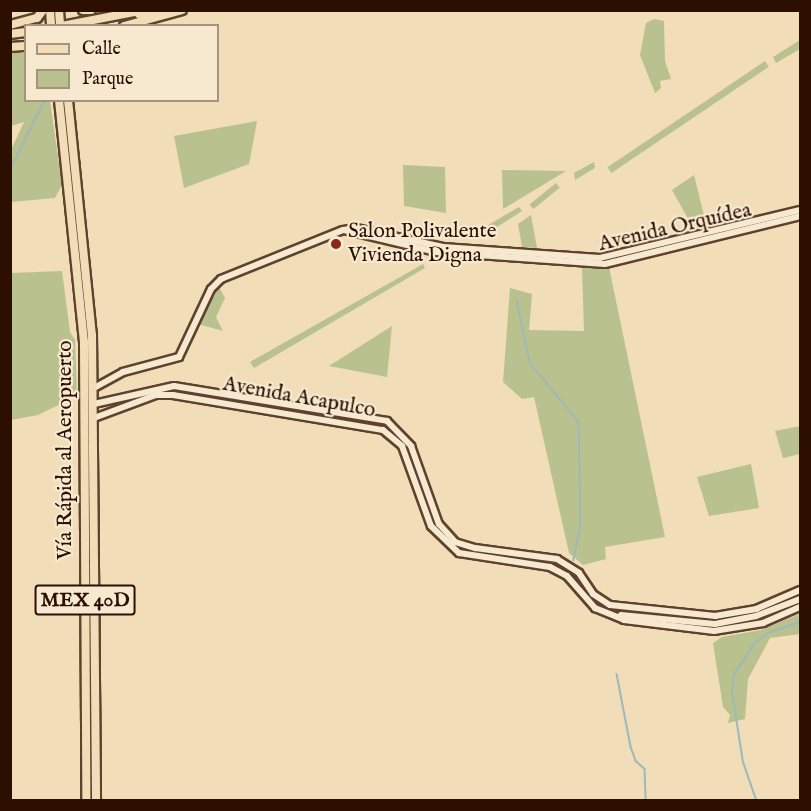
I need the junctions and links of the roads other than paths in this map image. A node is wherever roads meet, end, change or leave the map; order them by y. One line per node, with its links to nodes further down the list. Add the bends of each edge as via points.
1 (44, 10): 11 (highway, via 37,18)
2 (83, 10): 3 (highway)
3 (91, 10)
4 (144, 10): 7 (main road)
5 (160, 10): 7 (main road)
6 (182, 10): 10 (highway)
7 (96, 21): 8 (main road); 9 (main road)
8 (75, 24)
9 (86, 24)
10 (131, 24)
11 (10, 26)
12 (24, 34): 13 (main road)
13 (10, 36)
14 (59, 102): 28 (highway, Vía Rápida al Aeropuerto / MEX 40D, via 85,367)
15 (68, 102): 19 (highway, MEX 40D, via 90,304)
16 (801, 210): 18 (street, Avenida Orquídea, via 600,258 442,247 356,228)
17 (801, 216): 18 (street, Avenida Orquídea, via 605,264 436,252)
18 (343, 230): 19 (street, Avenida Orquídea, via 226,276 211,289 179,357 123,372)
19 (94, 388): 21 (highway, MEX 40D)
20 (107, 402): 21 (street, Avenida Acapulco); 22 (street); 24 (street, Avenida Acapulco, via 161,386 174,386 387,422 411,447 439,524 447,535 466,546 557,559 579,573 593,594 610,605 715,616 756,609)
21 (94, 404): 23 (highway, MEX 40D)
22 (109, 410): 23 (street, Avenida Acapulco); 26 (street, Avenida Acapulco, via 156,395 173,395 383,430 402,446 431,526 450,547 473,557 557,570 590,603 615,618 714,631 763,623)
23 (94, 418): 29 (highway, MEX 40D)
24 (801, 590)
25 (801, 599): 27 (street, via 756,616 715,624)
26 (801, 607)
27 (621, 615)
28 (86, 801)
29 (96, 801)

